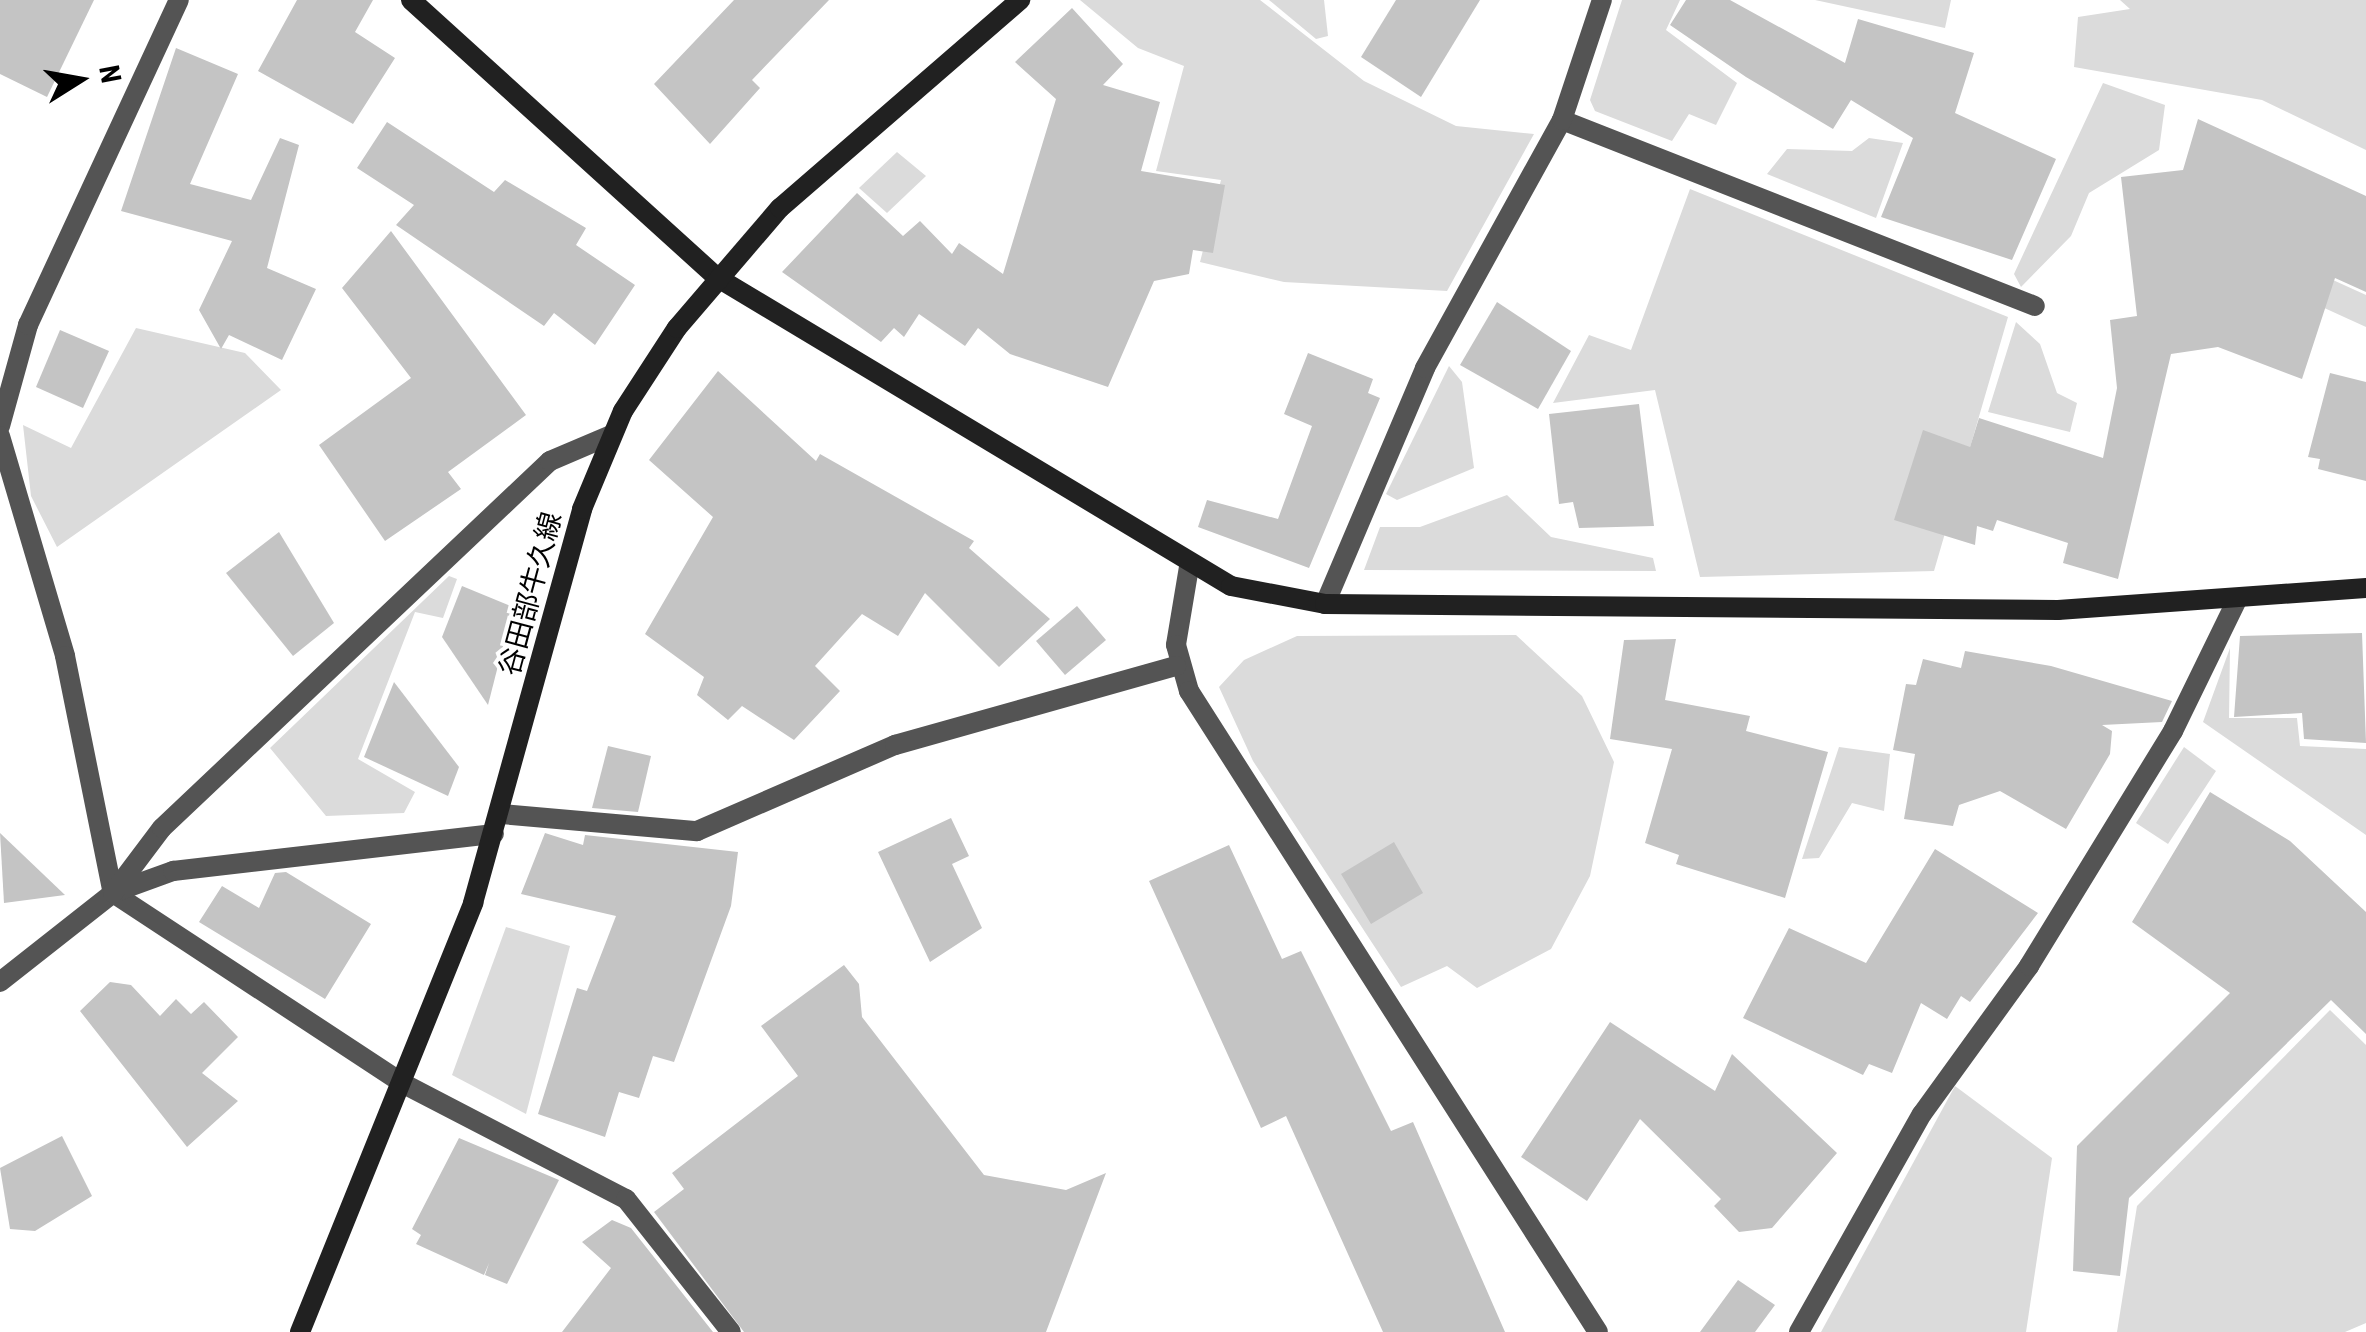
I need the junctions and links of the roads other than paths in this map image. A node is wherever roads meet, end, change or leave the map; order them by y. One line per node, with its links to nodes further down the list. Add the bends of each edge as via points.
1 (179, 0): 8 (street, via 28,324)
2 (410, 0): 6 (street)
3 (1020, 0): 6 (street, 谷田部牛久線, via 780,208)
4 (1602, 0): 5 (street)
5 (1562, 120): 7 (street); 14 (street, via 1425,368)
6 (718, 278): 9 (street, 谷田部牛久線, via 654,358); 11 (street)
7 (2034, 306)
8 (0, 426)
9 (611, 435): 16 (street, 谷田部牛久線); 17 (street, via 550,461 162,828)
10 (0, 436): 17 (street, via 65,656)
11 (1189, 568): 14 (street, via 1231,586); 15 (street)
12 (2366, 588): 13 (street)
13 (2236, 602): 14 (street, via 2058,610); 23 (street, via 2173,731 2029,966 1922,1114)
14 (1326, 604)
15 (1176, 666): 16 (street, via 895,745 697,831); 22 (street)
16 (497, 824): 17 (street, via 173,872); 19 (street, 谷田部牛久線)
17 (113, 892): 18 (street); 19 (street)
18 (0, 982)
19 (404, 1084): 20 (street, 谷田部牛久線); 21 (street, via 641,1210)
20 (300, 1332)
21 (730, 1332)
22 (1598, 1332)
23 (1798, 1332)

